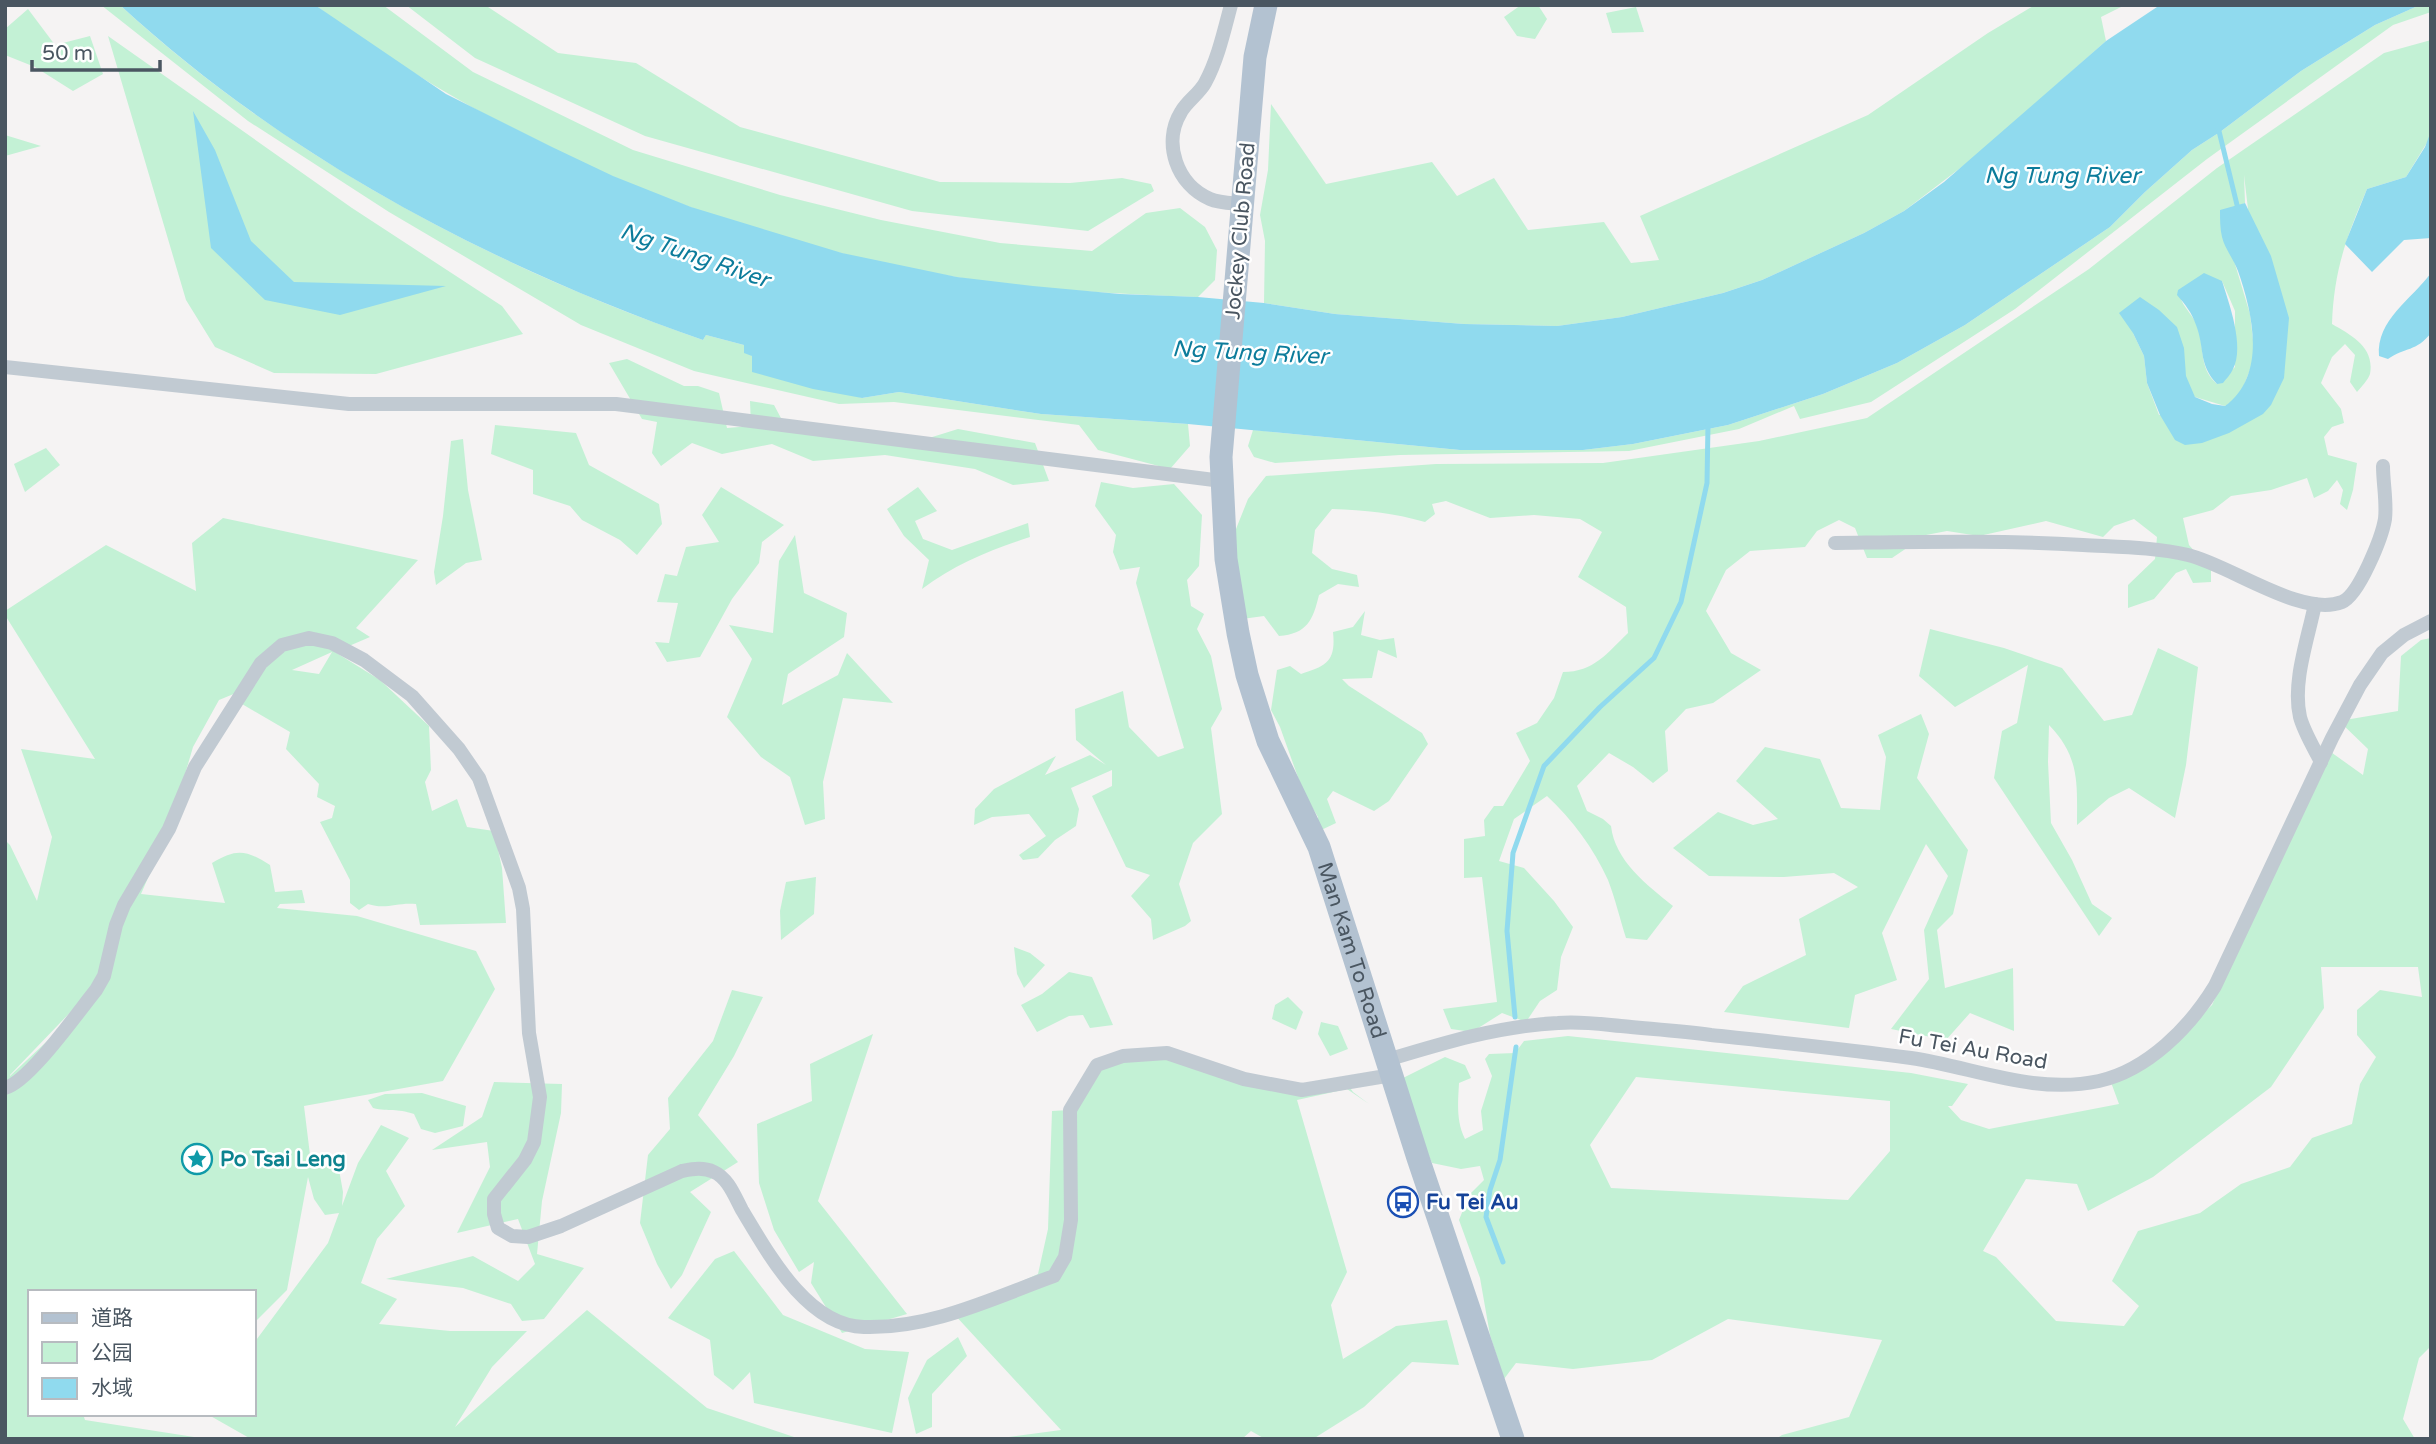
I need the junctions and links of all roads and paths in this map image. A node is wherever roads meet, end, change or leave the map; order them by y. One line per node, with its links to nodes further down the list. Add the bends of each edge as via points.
1 (1231, 5): 3 (street, via 1205,83 1180,113 1172,140 1173,158 1189,186 1211,199)
2 (1266, 5): 3 (main road, Jockey Club Road, via 1255,57)
3 (1242, 204): 5 (main road, Jockey Club Road)
4 (5, 367): 7 (street, via 349,404 616,404)
5 (1221, 457): 7 (main road, Man Kam To Road)
6 (2383, 466): 9 (street, via 2385,518 2354,593 2324,607)
7 (1222, 481): 12 (main road, Man Kam To Road, via 1226,559 1247,675 1268,741 1319,847)
8 (1835, 543): 9 (street, via 2028,542 2157,549 2192,555)
9 (2315, 604): 11 (street, via 2298,702 2301,720)
10 (2431, 621): 11 (street, Fu Tei Au Road, via 2404,635 2371,667)
11 (2321, 762): 12 (street, Fu Tei Au Road, via 2206,1001 2148,1058 2100,1081 2026,1082 1914,1059 1587,1023 1539,1024 1465,1037)
12 (1390, 1067): 13 (street, Fu Tei Au Road, via 1302,1090 1244,1079 1167,1053 1123,1056 1097,1065 1070,1110 1071,1220 1065,1257 1054,1276 921,1324 863,1327 842,1324 823,1314 783,1275 729,1185 716,1172 702,1168 682,1171 561,1226 527,1237 512,1236 498,1228 494,1199 534,1142 540,1097 529,1033 519,888 480,778 459,749 412,696 365,660 332,643 309,638 282,645 261,663 195,767 169,829 124,905 96,990 26,1075); 14 (main road, Man Kam To Road)
13 (5, 1088)
14 (1513, 1439)

